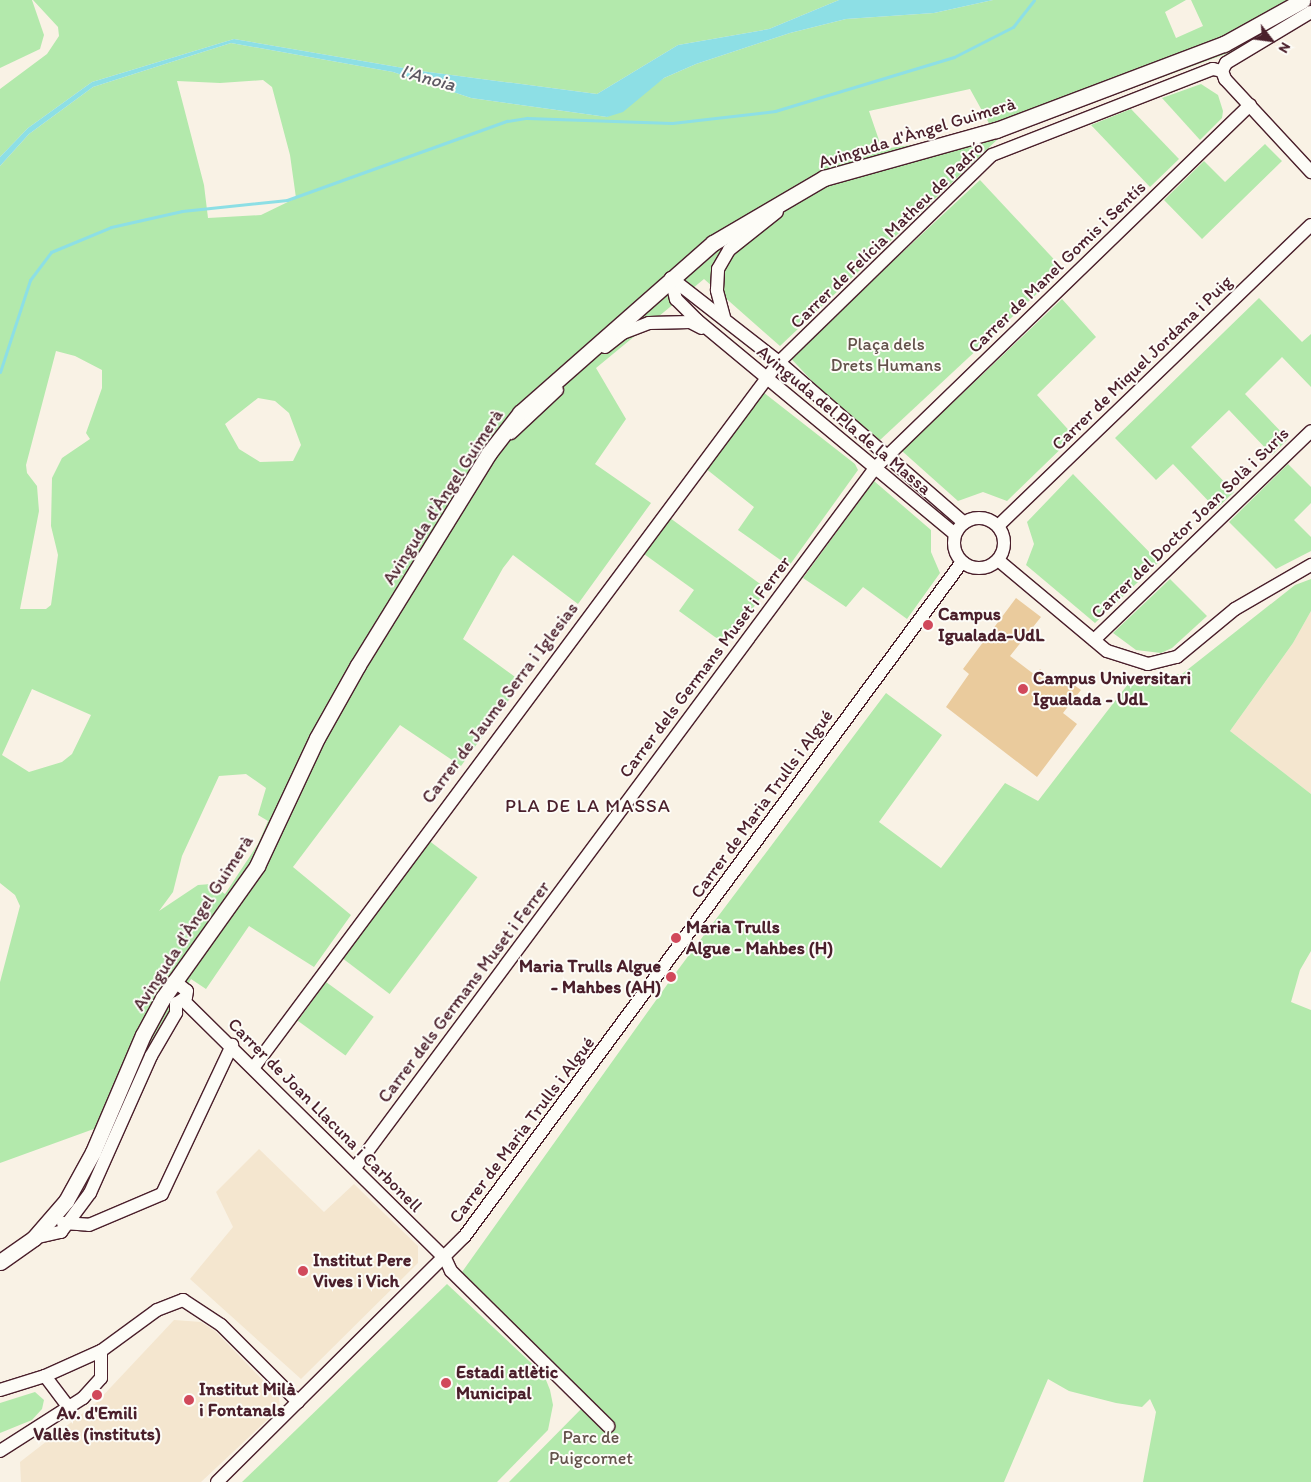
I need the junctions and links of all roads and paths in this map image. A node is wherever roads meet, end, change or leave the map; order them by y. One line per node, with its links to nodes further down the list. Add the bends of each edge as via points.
1 (1303, 0): 6 (street, Avinguda d'Àngel Guimerà, via 1224,44 1005,127)
2 (1311, 12): 3 (street, via 1226,63)
3 (1222, 70): 4 (street, via 1225,79); 11 (street, Carrer de Felícia Matheu de Padró, via 1212,69 992,155)
4 (1250, 105): 5 (street); 15 (street, Carrer de Manel Gomis i Sentís)
5 (1311, 172)
6 (824, 178): 8 (street, Avinguda d'Àngel Guimerà, via 713,243); 9 (street, via 728,250 718,269 717,290)
7 (1311, 225): 18 (street, Carrer de Miquel Jordana i Puig)
8 (671, 278): 9 (street, Avinguda del Pla de la Massa); 10 (street, Avinguda del Pla de la Massa, via 676,299); 14 (street, Avinguda d'Àngel Guimerà, via 520,413)
9 (724, 317): 11 (street, Avinguda del Pla de la Massa)
10 (711, 332): 12 (street, Avinguda del Pla de la Massa); 14 (street, Avinguda del Pla de la Massa, via 690,322 668,321 623,333)
11 (778, 362): 12 (street, Carrer de Jaume Serra i Iglesias); 15 (street, Avinguda del Pla de la Massa)
12 (764, 378): 16 (street, Avinguda del Pla de la Massa); 26 (street, Carrer de Jaume Serra i Iglesias)
13 (1311, 431): 23 (street, Carrer del Doctor Joan Solà i Surís)
14 (489, 453): 24 (street, Avinguda d'Àngel Guimerà, via 330,712 257,866 174,981)
15 (888, 454): 16 (street, Carrer dels Germans Muset i Ferrer); 17 (street, Avinguda del Pla de la Massa)
16 (875, 468): 19 (street, Avinguda del Pla de la Massa); 27 (street, Carrer dels Germans Muset i Ferrer)
17 (964, 523): 18 (street, via 982,518); 19 (street)
18 (998, 526): 20 (street, via 1004,543)
19 (955, 534): 21 (street, via 954,549)
20 (998, 560): 21 (street, via 980,569); 23 (street)
21 (962, 562): 29 (street, Carrer de Maria Trulls i Algué, via 639,1002)
22 (1311, 565): 23 (street, via 1235,609 1177,657 1148,664 1121,659)
23 (1094, 640)
24 (174, 1001): 25 (street, Carrer de Joan Llacuna i Carbonell); 28 (street, Avinguda d'Àngel Guimerà, via 143,1035)
25 (232, 1046): 26 (street, Carrer de Joan Llacuna i Carbonell); 28 (street, via 162,1194 89,1225)
26 (254, 1067): 27 (street, Carrer de Joan Llacuna i Carbonell)
27 (355, 1168): 29 (street, Carrer de Joan Llacuna i Carbonell)
28 (61, 1221): 30 (street, Avinguda d'Àngel Guimerà)
29 (445, 1258): 34 (street, Carrer de Maria Trulls i Algué); 36 (street, Carrer de Joan Llacuna i Carbonell, via 451,1271)
30 (0, 1262)
31 (100, 1351): 32 (street); 34 (street, via 157,1310 183,1300 221,1325); 35 (street, via 100,1378)
32 (45, 1376): 33 (street); 35 (street)
33 (0, 1390)
34 (298, 1402): 39 (street, Carrer de Maria Trulls i Algué)
35 (69, 1408): 37 (street)
36 (608, 1426)
37 (6, 1442): 38 (street)
38 (0, 1451)
39 (217, 1482)

